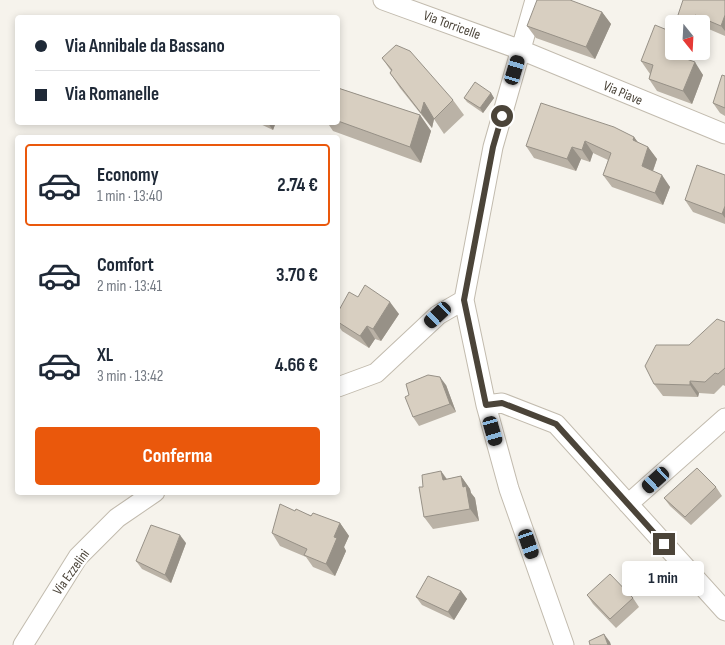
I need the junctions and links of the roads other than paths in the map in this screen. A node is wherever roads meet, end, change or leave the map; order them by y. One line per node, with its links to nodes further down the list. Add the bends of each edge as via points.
1 (383, 0): 3 (street, Via Torricelle)
2 (535, 0): 3 (street)
3 (521, 50): 4 (street, Via Piave); 5 (street, via 493,147)
4 (725, 134)
5 (464, 300): 6 (street, via 438,315 376,373); 7 (street)
6 (340, 386)
7 (486, 405): 10 (street, via 502,403 556,424); 13 (street, via 509,489)
8 (725, 418): 10 (street)
9 (151, 495): 12 (street, Via Ezzelini, via 118,518 78,558)
10 (628, 504): 11 (street)
11 (725, 611)
12 (23, 645)
13 (564, 645)

